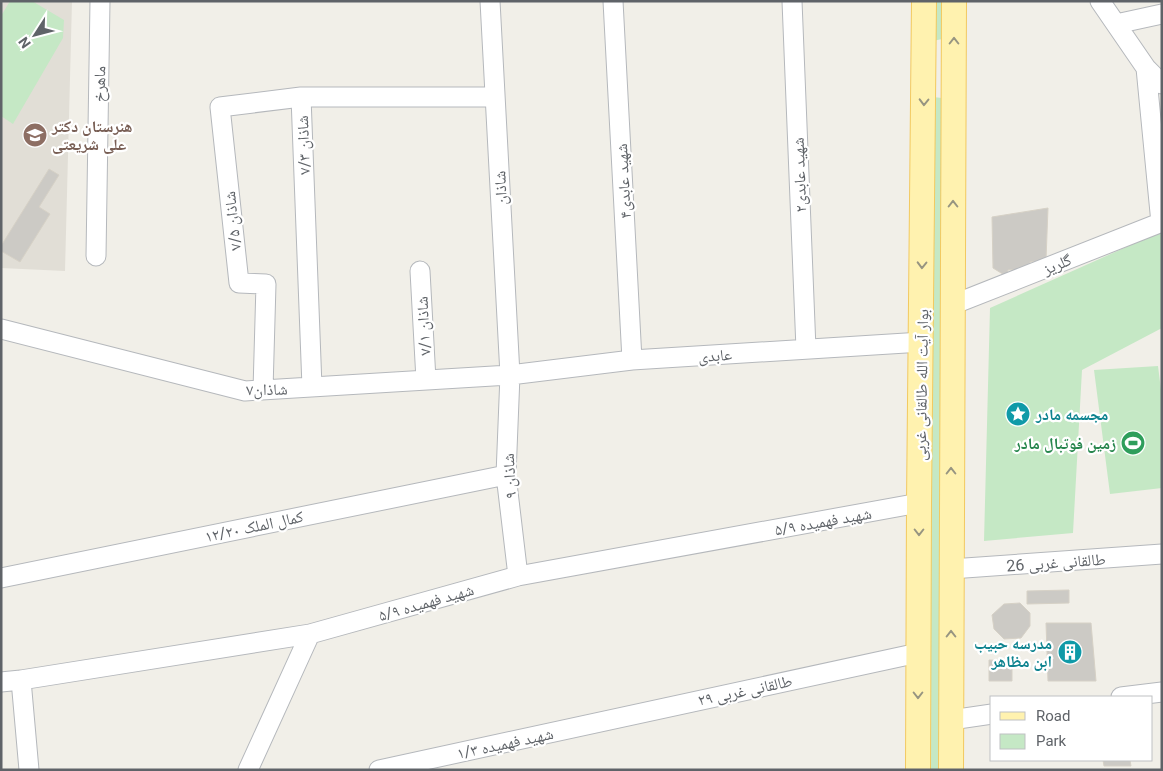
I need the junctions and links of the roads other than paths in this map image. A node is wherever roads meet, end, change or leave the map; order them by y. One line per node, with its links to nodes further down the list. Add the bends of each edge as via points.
1 (100, 1): 17 (street, ماهرخ)
2 (490, 1): 15 (street, شاذان)
3 (613, 1): 23 (street, شهید عابدی۴)
4 (792, 1): 22 (street, شهید عابدی۲)
5 (924, 1): 11 (main road, بوار آیت الله طالقانی غربی)
6 (954, 1): 12 (main road, بوار آیت الله طالقانی غربی, one-way to 6)
7 (1100, 1): 9 (street)
8 (1162, 14): 9 (street)
9 (1116, 24): 10 (street)
10 (1146, 68): 13 (street); 16 (street)
11 (924, 71): 12 (main road); 21 (main road, بوار آیت الله طالقانی غربی, one-way to 21)
12 (954, 71): 19 (main road, بوار آیت الله طالقانی غربی, one-way to 12)
13 (1162, 84)
14 (301, 97): 15 (street, شاذان ۷/۳); 26 (street, شاذان ۷/۳); 27 (street, شاذان ۷/۵, via 220,107 238,283 266,284)
15 (496, 97): 24 (street, شاذان)
16 (1161, 222): 19 (street, گلریز)
17 (96, 256)
18 (420, 271): 25 (street, شاذان ۷/۱)
19 (952, 305): 31 (main road, بوار آیت الله طالقانی غربی, one-way to 19)
20 (1, 329): 27 (street, شاذان۷, via 245,391)
21 (922, 342): 22 (street, عابدی); 29 (main road, بوار آیت الله طالقانی غربی)
22 (806, 349): 23 (street, عابدی)
23 (632, 360): 24 (street, عابدی)
24 (510, 375): 25 (street, شاذان۷); 28 (street, شاذان ۹)
25 (426, 380): 26 (street, شاذان۷)
26 (312, 387): 27 (street, شاذان۷)
27 (263, 390)
28 (506, 474): 32 (street, شاذان ۹); 33 (street, کمال الملک ۱۲/۲۰)
29 (919, 503): 32 (street, شهید فهمیده ۵/۹); 35 (main road, بوار آیت الله طالقانی غربی, one-way to 35)
30 (1162, 554): 31 (street, طالقانی غربی 26)
31 (951, 568): 41 (main road, بوار آیت الله طالقانی غربی, one-way to 31)
32 (518, 576): 34 (street, شهید فهمیده ۵/۹)
33 (1, 578)
34 (310, 634): 36 (street, شهید فهمیده ۵/۹); 44 (street)
35 (918, 653): 42 (street, طالقانی غربی ۲۹); 46 (main road, بوار آیت الله طالقانی غربی, one-way to 46)
36 (21, 680): 37 (street, شهید فهمیده ۵/۹); 43 (street)
37 (1, 682)
38 (1162, 692): 39 (street)
39 (1129, 696)
40 (990, 714): 41 (street)
41 (951, 720): 47 (main road, بوار آیت الله طالقانی غربی)
42 (572, 728): 45 (street, شهید فهمیده ۱/۳)
43 (29, 770)
44 (248, 770)
45 (379, 770)
46 (918, 770)
47 (951, 770)

